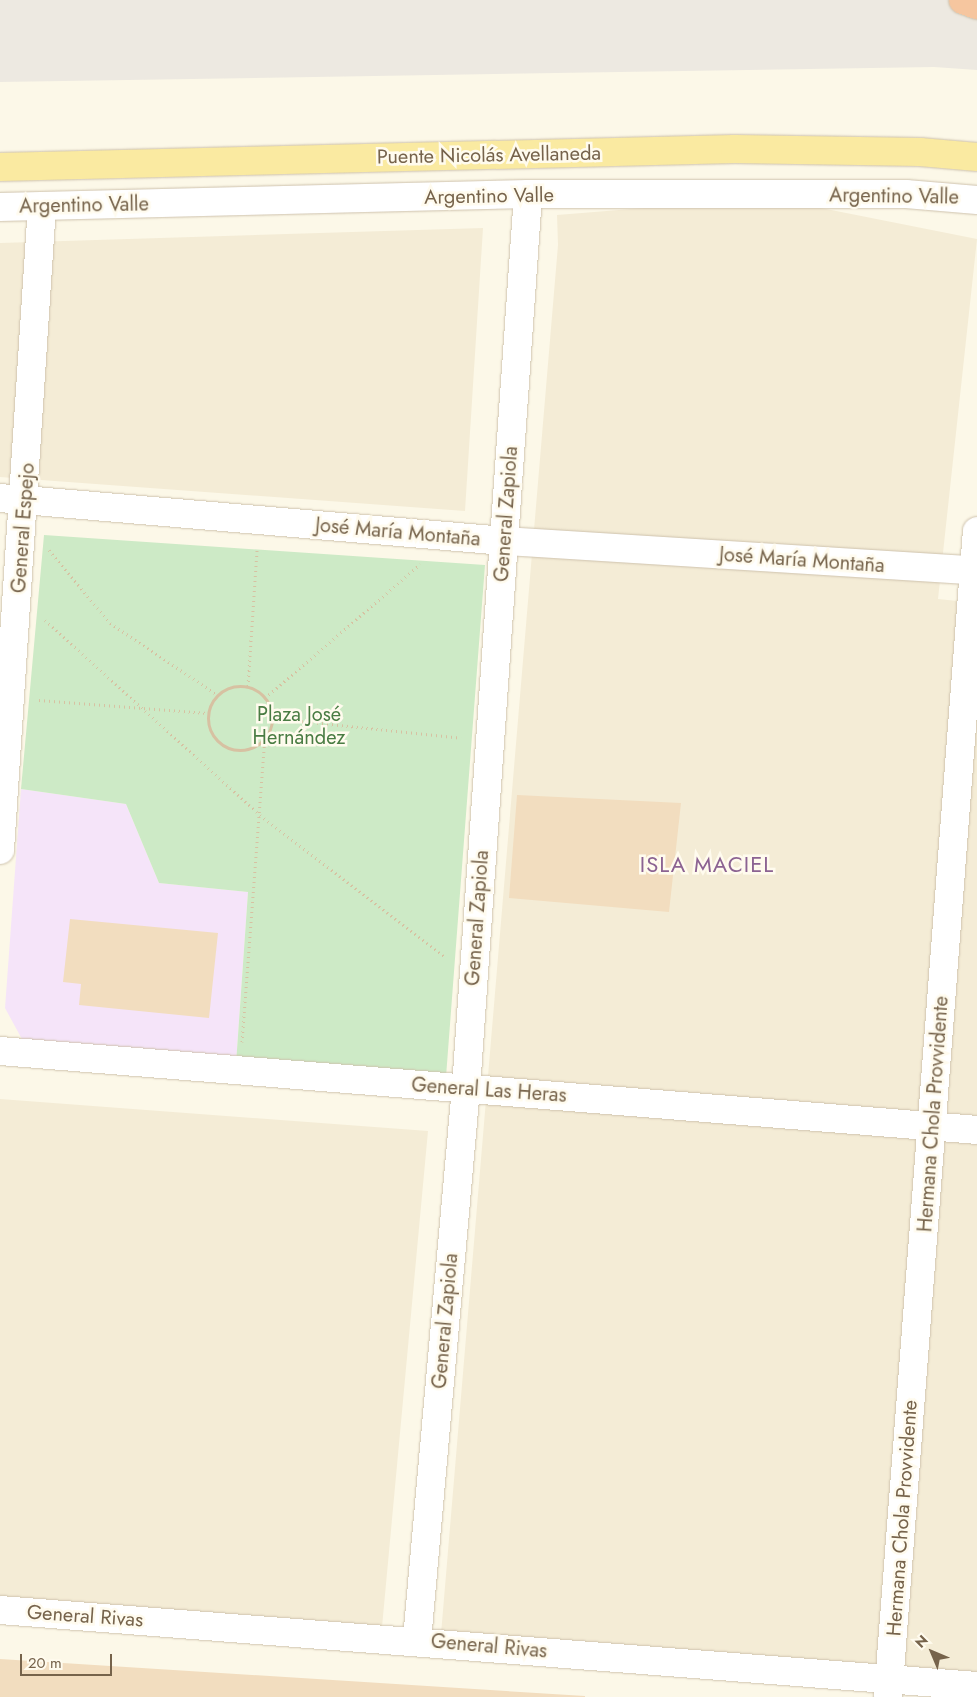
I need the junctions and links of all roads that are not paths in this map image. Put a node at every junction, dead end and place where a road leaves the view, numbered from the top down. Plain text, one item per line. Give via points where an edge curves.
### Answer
1 (963, 0) edge
2 (977, 5) edge
3 (977, 157) edge
4 (0, 167) edge
5 (528, 194) junction
6 (977, 200) edge
7 (42, 206) junction
8 (0, 207) edge
9 (13, 499) edge
10 (977, 531) edge
11 (505, 541) junction
12 (975, 571) edge
13 (0, 850) edge
14 (0, 1052) edge
15 (466, 1088) junction
16 (932, 1126) junction
17 (977, 1130) edge
18 (0, 1610) edge
19 (417, 1640) junction
20 (977, 1686) edge
21 (889, 1687) edge

1 - 2 highway
3 - 4 main road, Puente Nicolás Avellaneda via 889,151 735,149
5 - 6 street, Argentino Valle via 906,194
5 - 7 street, Argentino Valle
5 - 11 street, General Zapiola
7 - 8 street, Argentino Valle
7 - 9 street, General Espejo
9 - 11 street, José María Montaña
9 - 13 street, General Espejo via 23,529
10 - 12 street, Hermana Chola Provvidente
11 - 12 street, José María Montaña
11 - 15 street, General Zapiola
12 - 16 street, Hermana Chola Provvidente
14 - 15 street, General Las Heras
15 - 16 street, General Las Heras
15 - 19 street, General Zapiola
16 - 17 street, General Las Heras
16 - 21 street, Hermana Chola Provvidente
18 - 19 street, General Rivas
19 - 21 street, General Rivas
20 - 21 street, General Rivas

